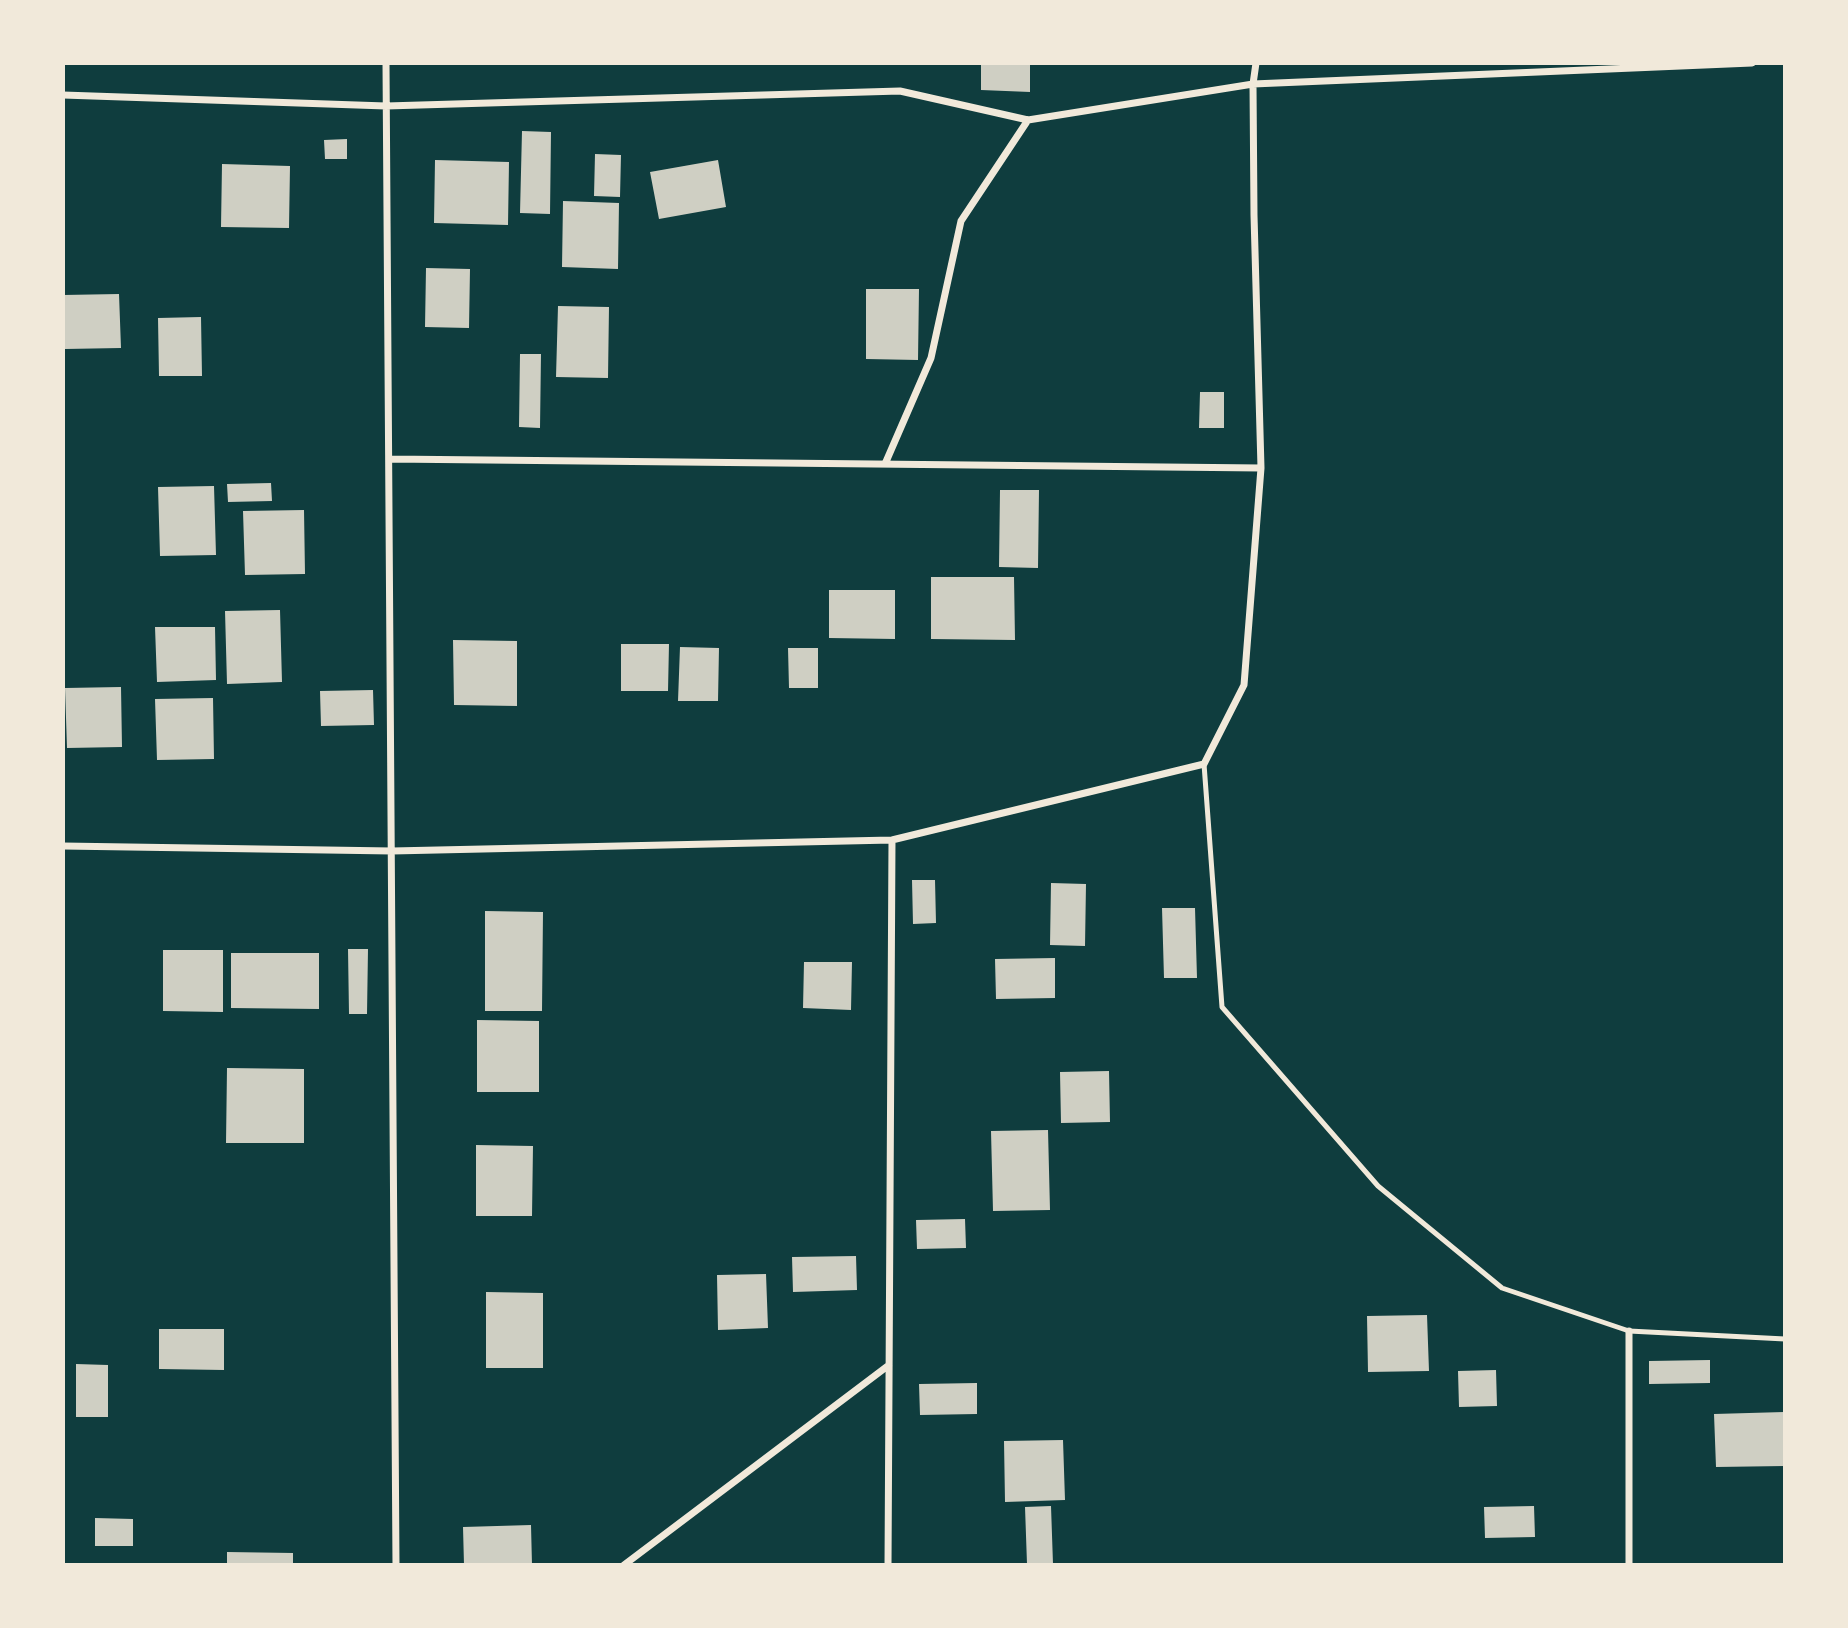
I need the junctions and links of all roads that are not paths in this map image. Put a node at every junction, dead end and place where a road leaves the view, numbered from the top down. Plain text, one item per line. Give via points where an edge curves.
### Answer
1 (386, 63) edge
2 (1256, 63) edge
3 (1752, 63) edge
4 (1253, 84) junction
5 (63, 95) edge
6 (386, 106) junction
7 (1028, 120) junction
8 (390, 459) junction
9 (885, 464) junction
10 (1261, 468) junction
11 (1204, 764) junction
12 (892, 840) junction
13 (63, 845) edge
14 (393, 851) junction
15 (1629, 1331) junction
16 (1785, 1339) edge
17 (889, 1365) junction
18 (396, 1565) edge
19 (624, 1565) edge
20 (888, 1565) edge
21 (1629, 1565) edge

1 - 6 street
2 - 4 street
3 - 4 street
4 - 7 street
4 - 10 street
5 - 6 street
6 - 7 street via 900,91
6 - 8 street
7 - 9 street via 961,221 931,358
8 - 9 street
8 - 14 street
9 - 10 street
10 - 11 street via 1244,685
11 - 12 street
11 - 15 lane via 1222,1007 1378,1185 1502,1288
12 - 14 street
12 - 17 street
13 - 14 street
14 - 18 street
15 - 16 lane
15 - 21 street
17 - 19 street
17 - 20 street

